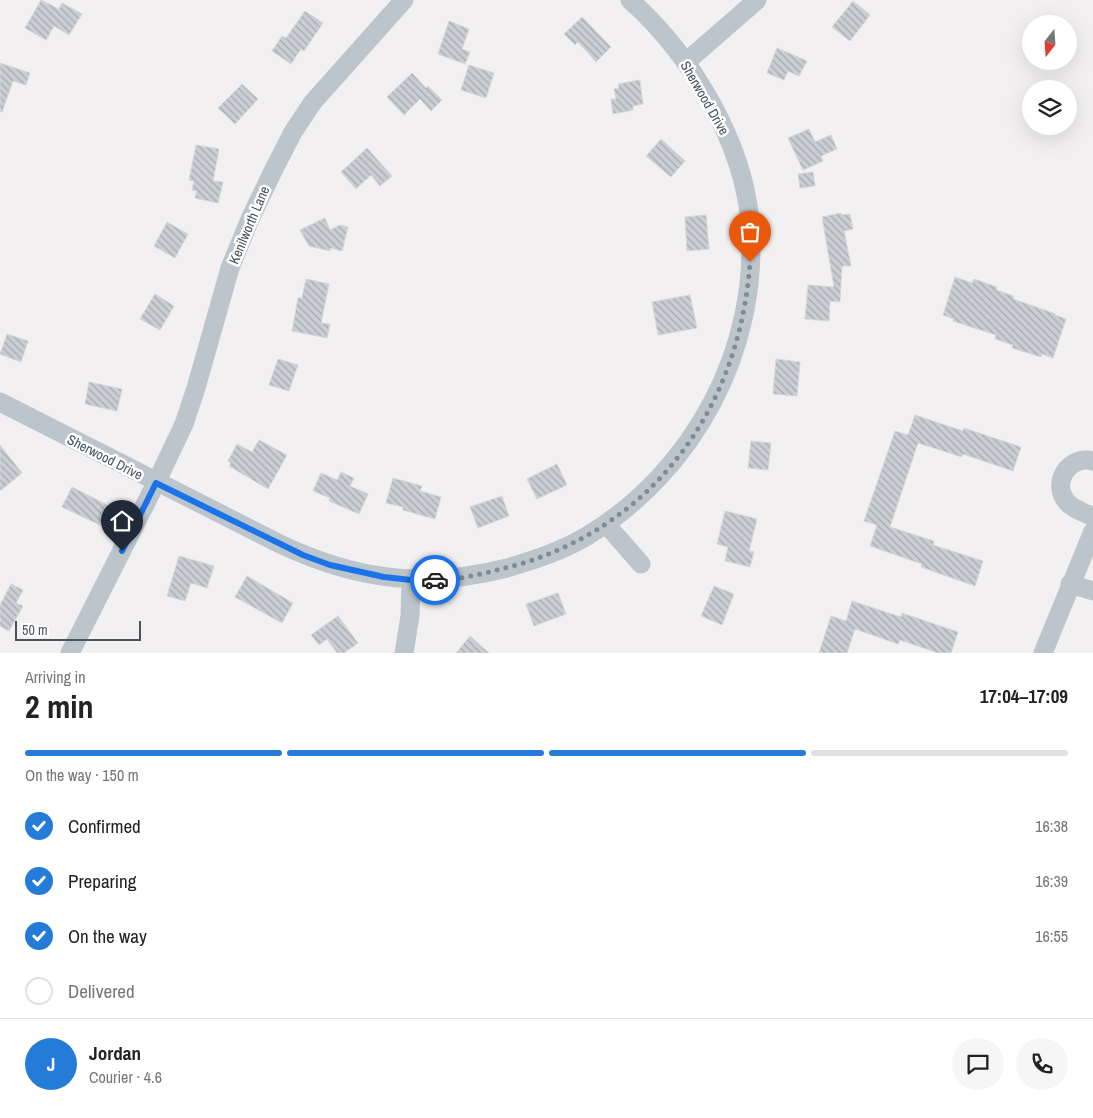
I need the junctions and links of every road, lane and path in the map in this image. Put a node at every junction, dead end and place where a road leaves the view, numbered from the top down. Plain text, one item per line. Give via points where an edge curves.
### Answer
1 (404, 0) edge
2 (630, 0) edge
3 (757, 0) edge
4 (686, 62) junction
5 (0, 402) edge
6 (1093, 461) edge
7 (156, 483) junction
8 (1093, 517) edge
9 (606, 524) junction
10 (1093, 531) edge
11 (641, 564) dead end
12 (411, 580) junction
13 (1070, 584) junction
14 (1093, 591) edge
15 (70, 653) edge
16 (404, 653) edge
17 (1043, 653) edge

1 - 7 street, Kenilworth Lane via 313,102 293,132 230,268 184,424
2 - 4 street, Sherwood Drive
3 - 4 street
4 - 9 street, Sherwood Drive via 717,114 738,166 750,220 746,305 730,363 701,424 684,450 645,494
5 - 7 street, Sherwood Drive
6 - 8 street via 1072,464 1065,471 1061,487 1067,502
7 - 12 street, Sherwood Drive via 303,555 354,571
7 - 15 street, Kenilworth Lane
9 - 11 street
9 - 12 street, Sherwood Drive via 577,542 530,562 470,576
10 - 13 street
12 - 16 street
13 - 14 street
13 - 17 street

